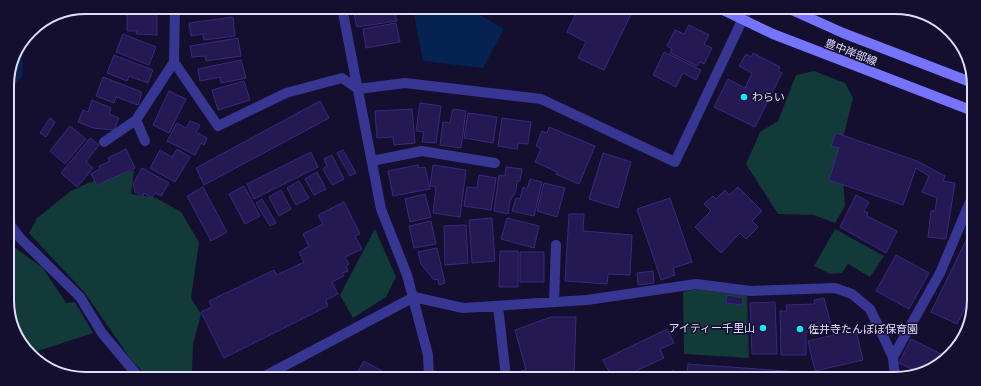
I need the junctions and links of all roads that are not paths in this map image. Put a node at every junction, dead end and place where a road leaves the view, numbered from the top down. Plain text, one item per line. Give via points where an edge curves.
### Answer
1 (175, 14) edge
2 (343, 14) edge
3 (731, 14) edge
4 (745, 14) edge
5 (801, 14) edge
6 (743, 20) junction
7 (174, 62) junction
8 (966, 80) edge
9 (358, 89) junction
10 (967, 109) edge
11 (136, 120) junction
12 (145, 141) dead end
13 (104, 142) dead end
14 (372, 161) junction
15 (495, 163) dead end
16 (967, 209) edge
17 (14, 230) edge
18 (556, 245) dead end
19 (414, 297) junction
20 (554, 302) junction
21 (498, 306) junction
22 (893, 357) junction
23 (134, 372) edge
24 (273, 372) edge
25 (429, 372) edge
26 (505, 372) edge
27 (894, 372) edge

1 - 7 street
2 - 9 street
3 - 6 street, 豊中岸部線
4 - 6 street
5 - 8 street, 豊中岸部線
6 - 9 street via 675,162 541,99 405,83
6 - 10 street, 豊中岸部線
7 - 9 street via 218,126 286,93 342,78
7 - 11 street
9 - 14 street
11 - 12 street
11 - 13 street
14 - 15 street via 422,151
14 - 19 street via 381,209 408,275
16 - 22 street via 940,273
17 - 23 street via 80,297 102,333
18 - 20 street
19 - 21 street via 463,308
19 - 24 street
19 - 25 street via 428,355
20 - 21 street
20 - 22 street via 587,300 696,284 751,291 835,288 852,294 870,309
21 - 26 street
22 - 27 street

